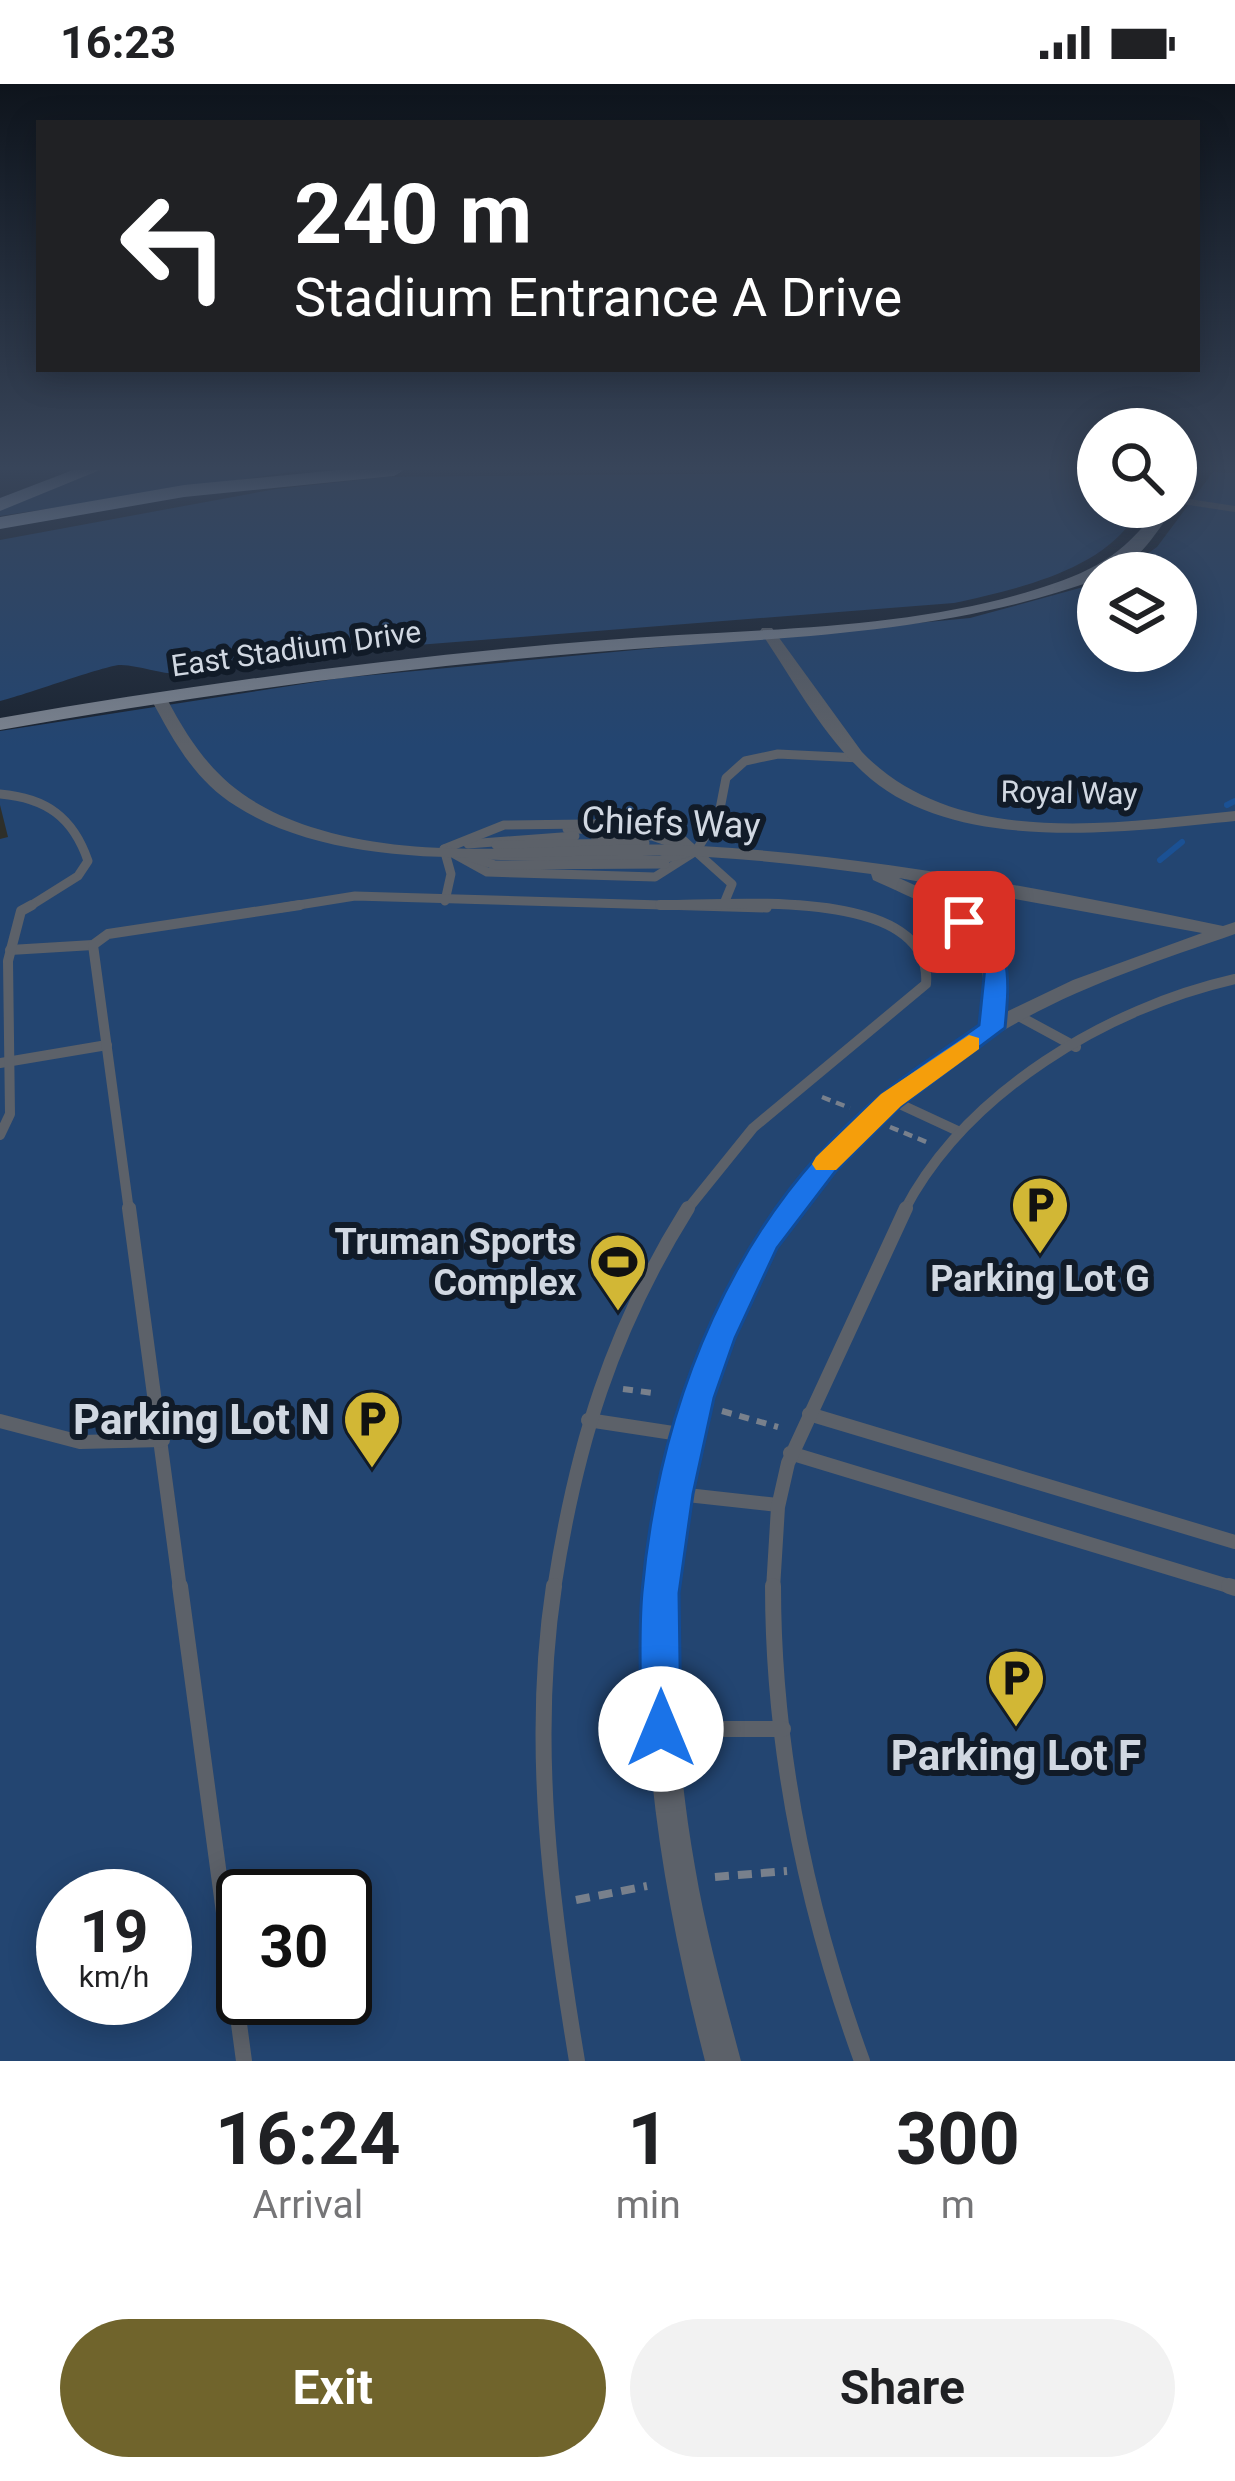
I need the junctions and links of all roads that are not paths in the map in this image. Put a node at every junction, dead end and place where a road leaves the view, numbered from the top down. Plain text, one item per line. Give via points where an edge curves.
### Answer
1 (1077, 580) edge
2 (767, 631) junction
3 (159, 699) junction
4 (0, 724) edge
5 (860, 758) junction
6 (0, 794) edge
7 (1235, 816) edge
8 (444, 849) junction
9 (696, 851) junction
10 (856, 866) junction
11 (445, 901) junction
12 (722, 906) junction
13 (1231, 931) edge
14 (93, 945) junction
15 (10, 950) junction
16 (1235, 979) edge
17 (1017, 1015) junction
18 (992, 1028) junction
19 (107, 1045) junction
20 (1076, 1047) junction
21 (5, 1062) edge
22 (890, 1113) junction
23 (961, 1132) junction
24 (0, 1135) edge
25 (808, 1414) junction
26 (588, 1420) junction
27 (0, 1421) edge
28 (688, 1436) junction
29 (163, 1440) junction
30 (790, 1453) junction
31 (675, 1494) junction
32 (778, 1504) junction
33 (1235, 1542) edge
34 (1235, 1588) edge
35 (661, 1729) junction
36 (782, 1729) junction
37 (244, 2061) edge
38 (577, 2061) edge
39 (723, 2061) edge
40 (862, 2061) edge

1 - 2 main road, East Stadium Drive via 980,610
2 - 3 main road, East Stadium Drive via 423,660
2 - 5 street, Royal Way
3 - 4 main road, East Stadium Drive
3 - 8 street, Chiefs Way via 191,760 260,812 350,841
5 - 7 street, Royal Way via 907,795 998,821
5 - 9 lane via 778,754 737,765
6 - 15 lane via 54,805 81,837 88,861 78,876 21,911
8 - 9 street, Chiefs Way
8 - 9 lane via 504,825 630,820 664,824
8 - 11 lane via 451,874
9 - 10 street, Chiefs Way
9 - 12 lane via 732,884
10 - 13 street, Chiefs Way
10 - 18 street via 933,900 991,951 999,990
11 - 12 lane
11 - 14 lane via 332,899 108,934
12 - 26 lane via 856,910 906,933 929,970 926,983 798,1087 704,1182 642,1284
13 - 17 street via 1118,968
14 - 15 lane
14 - 19 lane
15 - 21 lane
16 - 20 lane via 1184,993
17 - 18 street
17 - 20 lane
18 - 22 street
19 - 21 lane
19 - 29 lane
20 - 23 lane
21 - 24 lane via 10,1114
22 - 23 lane
22 - 28 street via 825,1165 763,1245 718,1338
23 - 25 lane via 929,1167
25 - 30 lane
25 - 33 lane
26 - 28 lane
26 - 38 lane via 568,1483 547,1624 549,1820
27 - 29 lane via 102,1448
28 - 31 street
29 - 37 lane
30 - 32 lane
30 - 34 lane
31 - 32 lane
31 - 35 street via 661,1593
32 - 36 lane via 770,1633
35 - 36 lane
35 - 39 street via 675,1857
36 - 40 lane via 805,1870

